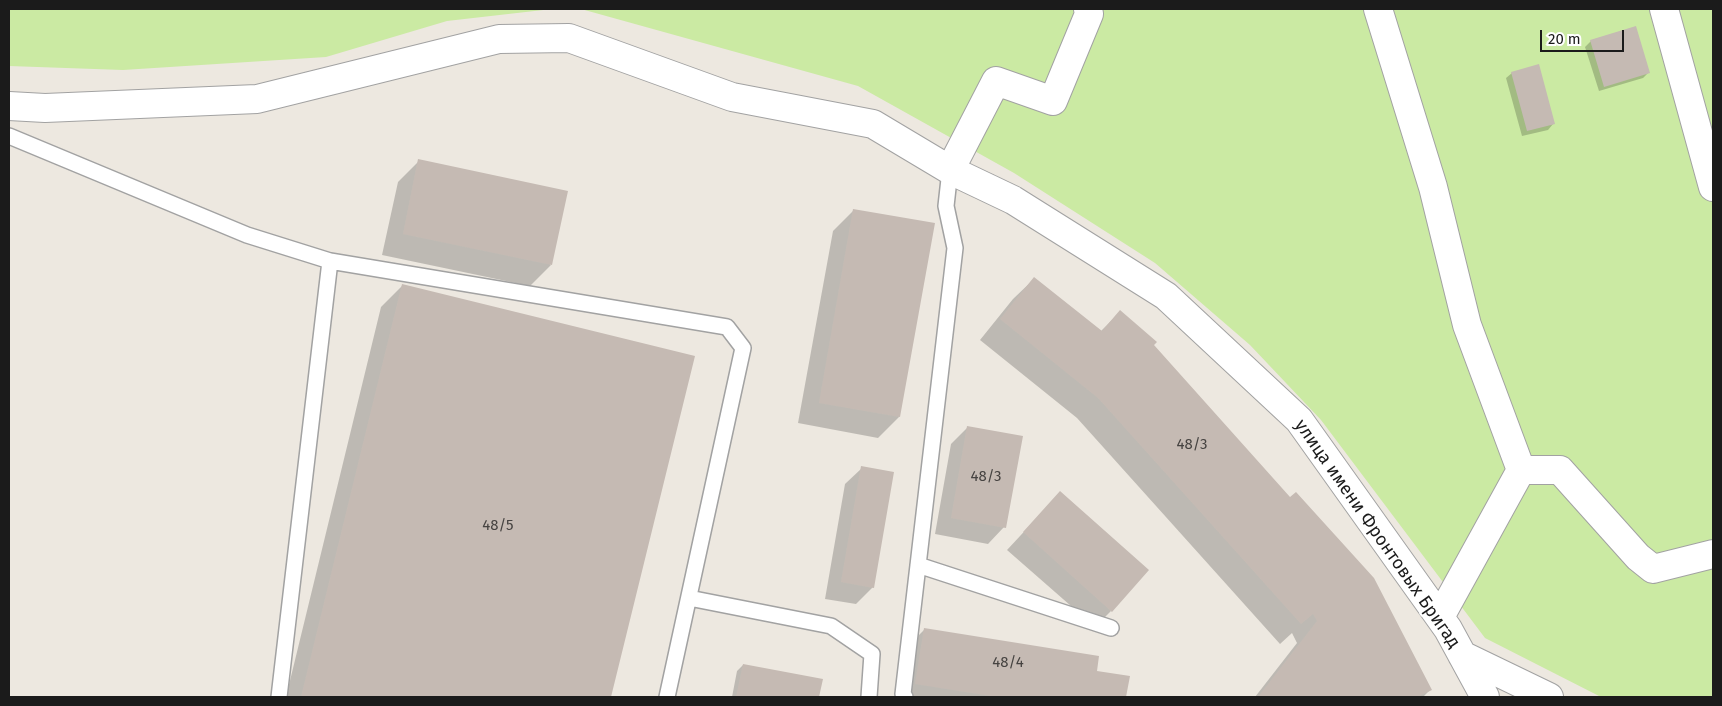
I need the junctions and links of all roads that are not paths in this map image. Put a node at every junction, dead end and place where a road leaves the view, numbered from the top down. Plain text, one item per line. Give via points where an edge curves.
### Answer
1 (1088, 9) edge
2 (1378, 9) edge
3 (1664, 9) edge
4 (9, 106) edge
5 (9, 136) edge
6 (950, 170) junction
7 (1713, 187) edge
8 (330, 261) junction
9 (1521, 470) junction
10 (1713, 554) edge
11 (918, 565) junction
12 (689, 598) junction
13 (1440, 617) junction
14 (1112, 628) dead end
15 (1462, 655) junction
16 (1477, 694) edge
17 (279, 697) edge
18 (667, 697) edge
19 (869, 697) edge
20 (906, 697) edge
21 (1549, 697) edge

1 - 6 street via 1089,14 1053,101 996,80
2 - 9 street via 1433,187 1466,325
3 - 7 street
4 - 6 street, улица имени Фронтовых Бригад via 45,108 257,99 500,38 569,38 732,97 873,124
5 - 8 lane via 247,235
6 - 11 lane via 946,206 955,248
6 - 13 street, улица имени Фронтовых Бригад via 1013,200 1173,302 1299,420
8 - 12 lane via 727,327 743,348
8 - 17 lane
9 - 10 street via 1560,470 1638,557 1653,569
9 - 13 street
11 - 14 lane
11 - 20 lane via 903,694
12 - 18 lane
12 - 19 lane via 831,626 872,654
13 - 15 street, улица имени Фронтовых Бригад
15 - 16 street, улица имени Фронтовых Бригад
15 - 21 street

